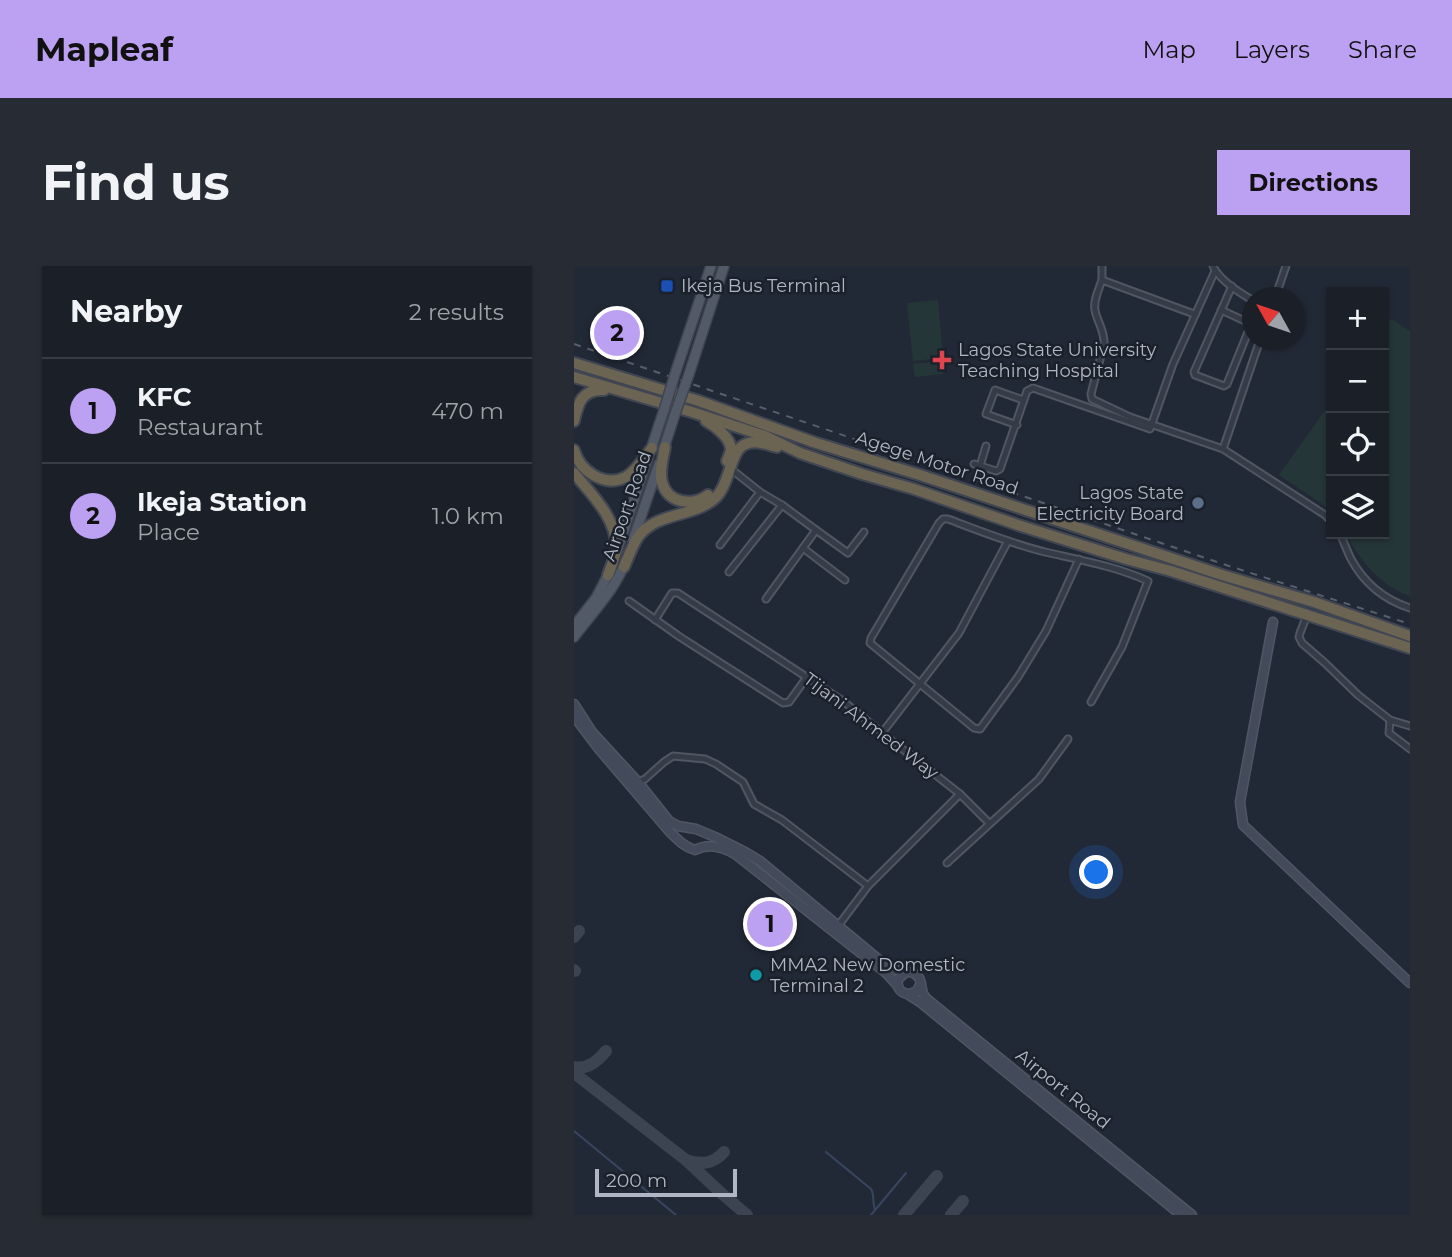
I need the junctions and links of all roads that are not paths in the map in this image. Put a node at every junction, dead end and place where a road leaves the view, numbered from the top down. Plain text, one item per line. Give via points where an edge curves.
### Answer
1 (711, 266) edge
2 (724, 266) edge
3 (1102, 266) edge
4 (1286, 266) edge
5 (1214, 268) edge
6 (1102, 280) junction
7 (1232, 286) junction
8 (1279, 287) edge
9 (1242, 293) edge
10 (1221, 310) junction
11 (1194, 314) junction
12 (1257, 350) edge
13 (574, 363) edge
14 (574, 377) edge
15 (622, 392) junction
16 (1023, 400) junction
17 (692, 412) junction
18 (574, 421) edge
19 (1152, 424) junction
20 (1017, 425) junction
21 (741, 428) junction
22 (986, 446) dead end
23 (665, 447) junction
24 (652, 448) junction
25 (734, 449) junction
26 (1223, 449) junction
27 (574, 450) edge
28 (800, 453) junction
29 (731, 469) junction
30 (574, 473) edge
31 (761, 492) junction
32 (782, 505) junction
33 (1326, 516) edge
34 (816, 530) junction
35 (864, 532) dead end
36 (1341, 539) edge
37 (1008, 541) junction
38 (720, 545) dead end
39 (1131, 545) junction
40 (803, 548) junction
41 (1079, 559) junction
42 (1126, 559) junction
43 (624, 567) junction
44 (729, 572) dead end
45 (608, 575) junction
46 (845, 580) dead end
47 (766, 599) dead end
48 (629, 601) dead end
49 (1410, 608) edge
50 (1307, 614) junction
51 (655, 620) junction
52 (1273, 622) dead end
53 (574, 626) edge
54 (574, 636) edge
55 (1410, 636) edge
56 (1410, 648) edge
57 (807, 677) junction
58 (920, 684) junction
59 (1091, 702) dead end
60 (574, 704) edge
61 (574, 716) edge
62 (1390, 720) junction
63 (1410, 726) edge
64 (882, 733) junction
65 (1068, 739) dead end
66 (1410, 749) edge
67 (638, 782) junction
68 (960, 794) junction
69 (989, 823) junction
70 (686, 827) junction
71 (704, 833) junction
72 (681, 843) junction
73 (700, 847) junction
74 (947, 863) dead end
75 (868, 886) junction
76 (838, 926) junction
77 (906, 972) junction
78 (1410, 982) edge
79 (921, 983) junction
80 (898, 986) junction
81 (906, 994) junction
82 (1181, 1215) edge
83 (1192, 1215) edge

1 - 24 main road, Airport Road, bridge
2 - 23 main road, Airport Road, bridge
3 - 6 street
4 - 8 street
5 - 7 street
5 - 11 street
6 - 11 street
6 - 19 street via 1094,304 1105,337 1092,399
7 - 9 street
7 - 10 street
10 - 10 street via 1194,372 1224,386 1250,327
11 - 19 street
12 - 26 street
13 - 39 highway, Agege Motor Road
14 - 15 highway, Agege Motor Road
15 - 17 highway, Agege Motor Road
15 - 18 highway via 590,391 582,398
16 - 19 street via 1033,388 1150,429
16 - 20 street
16 - 20 street via 995,390 986,414
17 - 21 highway, Agege Motor Road
17 - 25 highway via 716,427
19 - 26 street
20 - 22 street via 1000,469 977,465
21 - 25 highway
21 - 28 highway, Agege Motor Road
23 - 25 highway via 662,482 677,500 690,503 714,491
23 - 43 main road, Airport Road
24 - 27 highway via 638,467 615,480 592,476
24 - 45 main road, Airport Road
25 - 28 highway via 756,441
25 - 29 highway
26 - 33 street
28 - 42 highway, Agege Motor Road
29 - 31 street
29 - 43 highway via 716,498 646,529
30 - 45 highway via 614,530 615,550
31 - 32 street
31 - 38 street
32 - 34 street
32 - 44 street
34 - 35 street via 848,553
34 - 40 street
36 - 49 street via 1365,578 1387,598
37 - 41 street
37 - 58 street via 959,633
37 - 58 street via 948,519 939,523 870,643
39 - 42 highway
39 - 55 highway, Agege Motor Road
40 - 46 street
40 - 47 street
41 - 58 street via 1046,631 980,729
41 - 59 street via 1148,581 1122,647
42 - 50 highway, Agege Motor Road
43 - 54 main road, Airport Road
45 - 53 main road, Airport Road
48 - 51 street
50 - 56 highway, Agege Motor Road
50 - 62 street via 1299,637 1302,643
51 - 57 street via 783,703 789,702
51 - 57 street, Tijani Ahmed Way via 675,592
52 - 78 main road via 1240,802 1243,825
57 - 64 street, Tijani Ahmed Way
58 - 64 street
60 - 67 main road via 592,732
61 - 72 main road
62 - 63 street
62 - 66 street via 1389,733
64 - 68 street, Tijani Ahmed Way
65 - 69 street via 1039,779
67 - 70 main road via 669,821
67 - 75 street via 673,756 709,760 743,782 754,804
68 - 69 street, Tijani Ahmed Way
68 - 75 street
69 - 74 street
70 - 71 main road
70 - 72 main road
71 - 73 main road
71 - 76 main road via 760,861
72 - 73 main road via 695,850
73 - 80 main road via 736,854
75 - 76 street
76 - 77 main road via 889,968
77 - 79 main road via 918,975
77 - 80 main road
79 - 81 main road via 918,991
79 - 83 main road, Airport Road via 927,999
80 - 81 main road
81 - 82 main road, Airport Road

